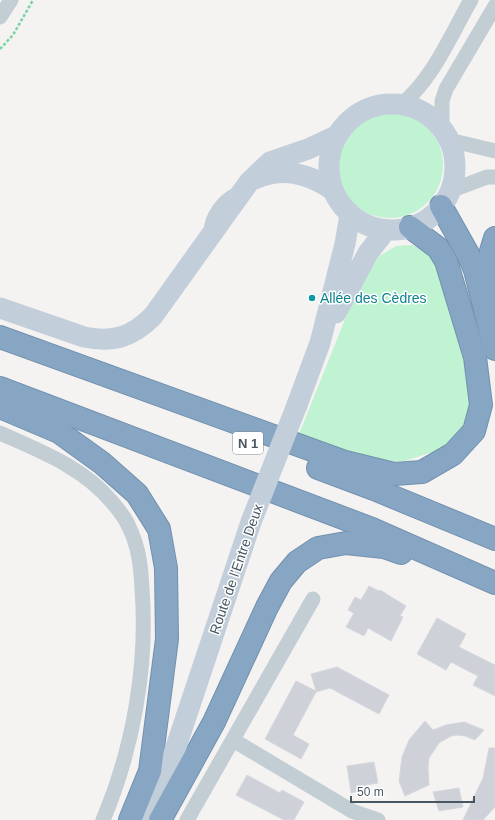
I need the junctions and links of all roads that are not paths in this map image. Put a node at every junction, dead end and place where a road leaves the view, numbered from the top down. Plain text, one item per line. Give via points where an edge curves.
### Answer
1 (11, 0) edge
2 (471, 0) edge
3 (495, 6) edge
4 (0, 18) edge
5 (401, 105) junction
6 (338, 135) junction
7 (445, 135) junction
8 (495, 151) edge
9 (495, 177) edge
10 (248, 183) junction
11 (333, 190) junction
12 (446, 199) junction
13 (350, 215) junction
14 (410, 228) junction
15 (386, 230) junction
16 (495, 238) edge
17 (326, 281) dead end
18 (330, 302) junction
19 (0, 308) edge
20 (486, 315) junction
21 (0, 337) edge
22 (320, 343) junction
23 (495, 349) edge
24 (0, 351) edge
25 (0, 388) edge
26 (0, 407) edge
27 (0, 433) edge
28 (495, 539) edge
29 (492, 582) edge
30 (313, 599) dead end
31 (233, 740) junction
32 (159, 798) junction
33 (103, 820) edge
34 (130, 820) edge
35 (145, 820) edge
36 (157, 820) edge
37 (160, 820) edge
38 (187, 820) edge
39 (378, 820) edge

1 - 4 street
2 - 5 street via 427,78
3 - 7 street via 446,89 442,101
5 - 6 main road via 379,106 358,114
5 - 7 main road via 429,116
6 - 10 main road via 270,162
6 - 11 main road via 331,153 329,172
7 - 8 street
7 - 12 main road via 455,163
9 - 12 street via 487,177
10 - 11 main road via 271,173 287,172 309,177
10 - 19 main road via 153,316 142,327 128,335 113,340 98,340
11 - 13 main road via 340,204
12 - 14 main road via 422,223
12 - 20 highway via 475,270
13 - 15 main road via 373,227
13 - 18 main road, Route de l'Entre Deux via 340,245
14 - 15 main road
14 - 21 highway via 438,248 446,261 475,357 481,405 474,431 453,454 422,472 394,474 345,462
15 - 22 main road, Route de l'Entre Deux via 368,253
16 - 20 highway via 491,251
17 - 18 lane
18 - 22 main road, Route de l'Entre Deux
20 - 23 highway
22 - 32 main road, Route de l'Entre Deux, bridge via 251,522
24 - 28 highway, N 1 via 374,489
25 - 29 highway, N 1 via 372,529
26 - 34 highway via 59,432 102,463 137,494 159,529 166,568 167,639 150,771
27 - 33 street via 59,459 89,480 112,502 129,527 140,561 145,622 141,671 132,724
29 - 37 highway via 384,547 346,543 318,548 296,562 281,581 267,607 214,722
30 - 31 street
31 - 38 street
31 - 39 street via 352,811
32 - 35 main road, Route de l'Entre Deux
32 - 36 main road, Route de l'Entre Deux

